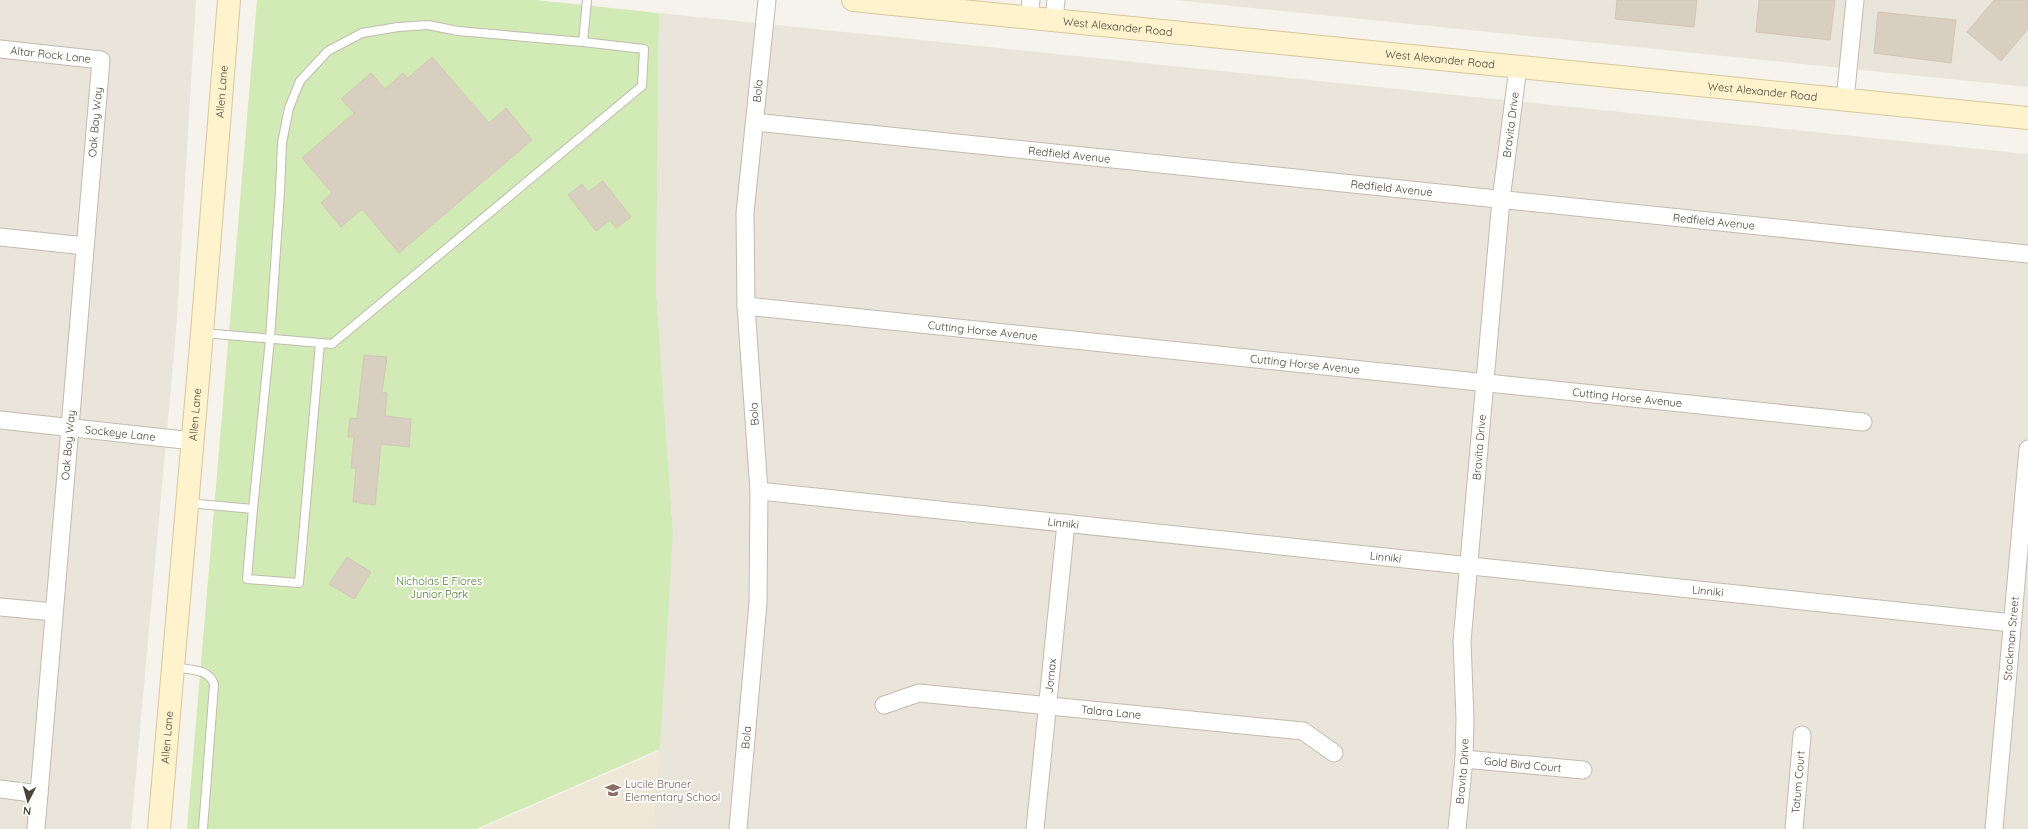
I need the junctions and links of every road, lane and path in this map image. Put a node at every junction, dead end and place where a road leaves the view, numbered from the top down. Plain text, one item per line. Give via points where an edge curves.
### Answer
1 (228, 0) edge
2 (586, 0) edge
3 (767, 0) edge
4 (853, 0) edge
5 (1855, 0) edge
6 (1030, 9) edge
7 (1055, 10) edge
8 (583, 42) junction
9 (0, 49) edge
10 (101, 60) joint
11 (1518, 67) junction
12 (1845, 100) junction
13 (2028, 118) edge
14 (755, 122) junction
15 (1501, 200) junction
16 (0, 237) edge
17 (85, 246) junction
18 (2028, 254) edge
19 (746, 306) junction
20 (202, 333) junction
21 (270, 339) junction
22 (320, 343) junction
23 (1485, 383) junction
24 (0, 420) edge
25 (1864, 422) dead end
26 (70, 428) junction
27 (193, 441) junction
28 (2028, 449) edge
29 (759, 491) junction
30 (188, 503) junction
31 (253, 509) junction
32 (1066, 523) junction
33 (1469, 566) junction
34 (0, 607) edge
35 (54, 612) junction
36 (2012, 623) junction
37 (173, 667) junction
38 (884, 705) dead end
39 (1046, 706) junction
40 (1802, 735) dead end
41 (1334, 753) dead end
42 (1464, 759) junction
43 (1583, 770) dead end
44 (0, 790) edge
45 (39, 794) junction
46 (36, 829) edge
47 (159, 829) edge
48 (203, 829) edge
49 (738, 829) edge
50 (1035, 829) edge
51 (1457, 829) edge
52 (1794, 829) edge
53 (1994, 829) edge

1 - 20 main road, Allen Lane
2 - 8 lane
3 - 14 street, Bola
4 - 6 main road, West Alexander Road
5 - 12 street
6 - 7 main road, West Alexander Road
7 - 11 main road, West Alexander Road
8 - 21 lane via 458,31 428,25 362,33 328,51 300,81 289,108 282,143
8 - 22 lane via 644,49 642,86 332,344
9 - 10 street, Altar Rock Lane
10 - 17 street, Oak Bay Way
11 - 12 main road, West Alexander Road
11 - 15 street, Bravita Drive
12 - 13 main road, West Alexander Road
14 - 15 street, Redfield Avenue
14 - 19 street, Bola via 745,213
15 - 18 street, Redfield Avenue
15 - 23 street, Bravita Drive
16 - 17 street
17 - 26 street, Oak Bay Way
19 - 23 street, Cutting Horse Avenue
19 - 29 street, Bola
20 - 21 lane
20 - 27 main road, Allen Lane
21 - 22 lane
21 - 31 lane
22 - 31 lane via 299,583 247,579
23 - 25 street, Cutting Horse Avenue
23 - 33 street, Bravita Drive
24 - 26 street, Sockeye Lane
26 - 27 street, Sockeye Lane
26 - 35 street, Oak Bay Way
27 - 30 main road, Allen Lane
28 - 36 street, Stockman Street
29 - 32 street, Linniki
29 - 49 street, Bola via 758,611
30 - 31 lane
30 - 37 main road, Allen Lane
32 - 33 street, Linniki
32 - 39 street, Jomax
33 - 36 street, Linniki
33 - 42 street, Bravita Drive via 1462,641
34 - 35 street
35 - 45 street, Oak Bay Way
36 - 53 street, Stockman Street
37 - 47 main road, Allen Lane
37 - 48 lane via 207,673 214,685
38 - 39 street, Talara Lane via 919,693
39 - 41 street, Talara Lane via 1303,731
39 - 50 street, Jomax
40 - 52 street, Tatum Court
42 - 43 street, Gold Bird Court
42 - 51 street, Bravita Drive
44 - 45 street
45 - 46 street, Oak Bay Way

